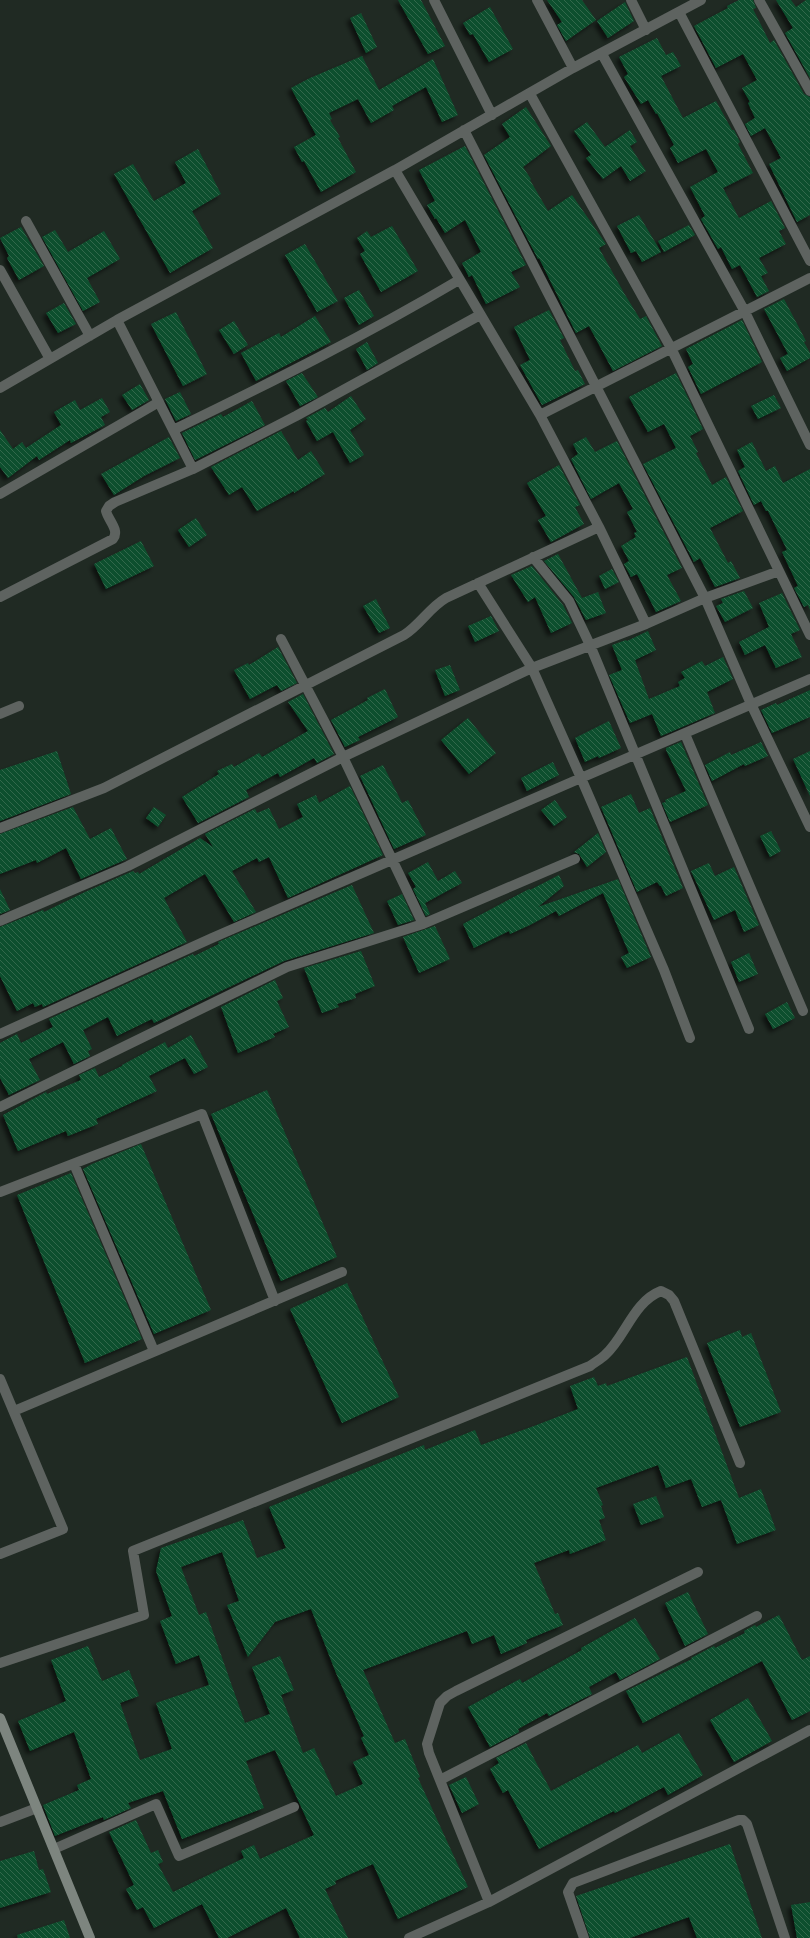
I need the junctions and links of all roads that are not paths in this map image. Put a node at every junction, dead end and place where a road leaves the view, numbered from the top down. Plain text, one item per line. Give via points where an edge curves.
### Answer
1 (434, 0) edge
2 (537, 0) edge
3 (631, 0) edge
4 (701, 0) edge
5 (759, 0) edge
6 (679, 12) junction
7 (646, 30) junction
8 (602, 54) junction
9 (573, 68) junction
10 (810, 91) edge
11 (530, 94) junction
12 (492, 115) junction
13 (464, 130) junction
14 (395, 170) junction
15 (26, 221) dead end
16 (810, 261) edge
17 (0, 270) edge
18 (810, 278) edge
19 (459, 280) junction
20 (744, 310) junction
21 (480, 315) junction
22 (117, 320) junction
23 (90, 336) junction
24 (671, 348) junction
25 (50, 359) junction
26 (596, 387) junction
27 (0, 388) edge
28 (159, 402) junction
29 (540, 415) junction
30 (173, 430) junction
31 (810, 445) edge
32 (193, 469) junction
33 (0, 494) edge
34 (599, 527) junction
35 (533, 557) junction
36 (779, 571) junction
37 (478, 583) junction
38 (0, 597) edge
39 (705, 598) junction
40 (646, 624) junction
41 (810, 635) edge
42 (281, 639) dead end
43 (590, 645) junction
44 (532, 668) junction
45 (810, 679) edge
46 (305, 686) junction
47 (751, 704) junction
48 (19, 706) dead end
49 (0, 714) edge
50 (685, 734) junction
51 (635, 754) junction
52 (343, 757) junction
53 (581, 778) junction
54 (810, 827) edge
55 (0, 828) edge
56 (575, 859) dead end
57 (394, 860) junction
58 (0, 921) edge
59 (424, 924) junction
60 (803, 1011) dead end
61 (749, 1029) dead end
62 (0, 1034) edge
63 (690, 1038) dead end
64 (0, 1107) edge
65 (74, 1164) junction
66 (0, 1192) edge
67 (342, 1272) dead end
68 (275, 1301) junction
69 (154, 1351) junction
70 (0, 1379) edge
71 (14, 1411) junction
72 (740, 1462) dead end
73 (0, 1554) edge
74 (698, 1572) dead end
75 (757, 1616) dead end
76 (0, 1663) edge
77 (0, 1718) edge
78 (810, 1730) edge
79 (440, 1780) junction
80 (294, 1806) dead end
81 (37, 1808) junction
82 (0, 1822) edge
83 (54, 1849) junction
84 (489, 1902) junction
85 (90, 1938) edge
86 (412, 1938) edge
87 (584, 1938) edge
88 (785, 1938) edge

1 - 12 street
2 - 9 street
3 - 7 street
4 - 6 street
5 - 10 street
6 - 7 street
6 - 16 street
7 - 8 street
8 - 9 street
8 - 20 street
9 - 11 street
11 - 12 street
11 - 24 street
12 - 13 street
13 - 14 street
13 - 26 street
14 - 19 street
14 - 22 street
15 - 23 street
17 - 25 street
18 - 20 street
19 - 21 street
19 - 30 street via 384,324
20 - 24 street
20 - 31 street
21 - 29 street
21 - 32 street
22 - 23 street
22 - 28 street
23 - 25 street
24 - 26 street
24 - 36 street
25 - 27 street
26 - 29 street
26 - 39 street
28 - 30 street
28 - 33 street
29 - 34 street
30 - 32 street
32 - 38 street via 115,502 106,511 115,530 113,539
34 - 35 street
34 - 40 street
35 - 37 street
35 - 43 street via 570,601
36 - 39 street
36 - 41 street
37 - 44 street
37 - 46 street via 438,602 411,630
39 - 40 street
39 - 47 street
40 - 43 street
42 - 46 street
43 - 44 street
43 - 51 street
44 - 52 street
44 - 53 street
45 - 47 street
46 - 52 street
46 - 55 street via 104,788
47 - 50 street
47 - 54 street
48 - 49 street
50 - 51 street
50 - 60 street
51 - 53 street
51 - 61 street
52 - 57 street
52 - 58 street via 128,866
53 - 57 street
53 - 63 street via 664,970
56 - 59 street
57 - 59 street
57 - 62 street via 212,938
59 - 64 street via 288,968
65 - 66 street
65 - 68 street via 202,1114
65 - 69 street
67 - 68 street
68 - 69 street
69 - 71 street
70 - 71 street
71 - 73 street via 63,1529
72 - 76 street via 674,1301 661,1291 643,1302 605,1355 590,1366 132,1551 144,1615
74 - 79 street via 447,1696 440,1703 427,1744
75 - 79 street
77 - 81 street
78 - 84 street
79 - 84 street
80 - 83 street via 179,1856 156,1804
81 - 82 street
81 - 83 street
83 - 85 street
84 - 86 street
87 - 88 street via 568,1892 573,1883 739,1820 744,1820 747,1824

